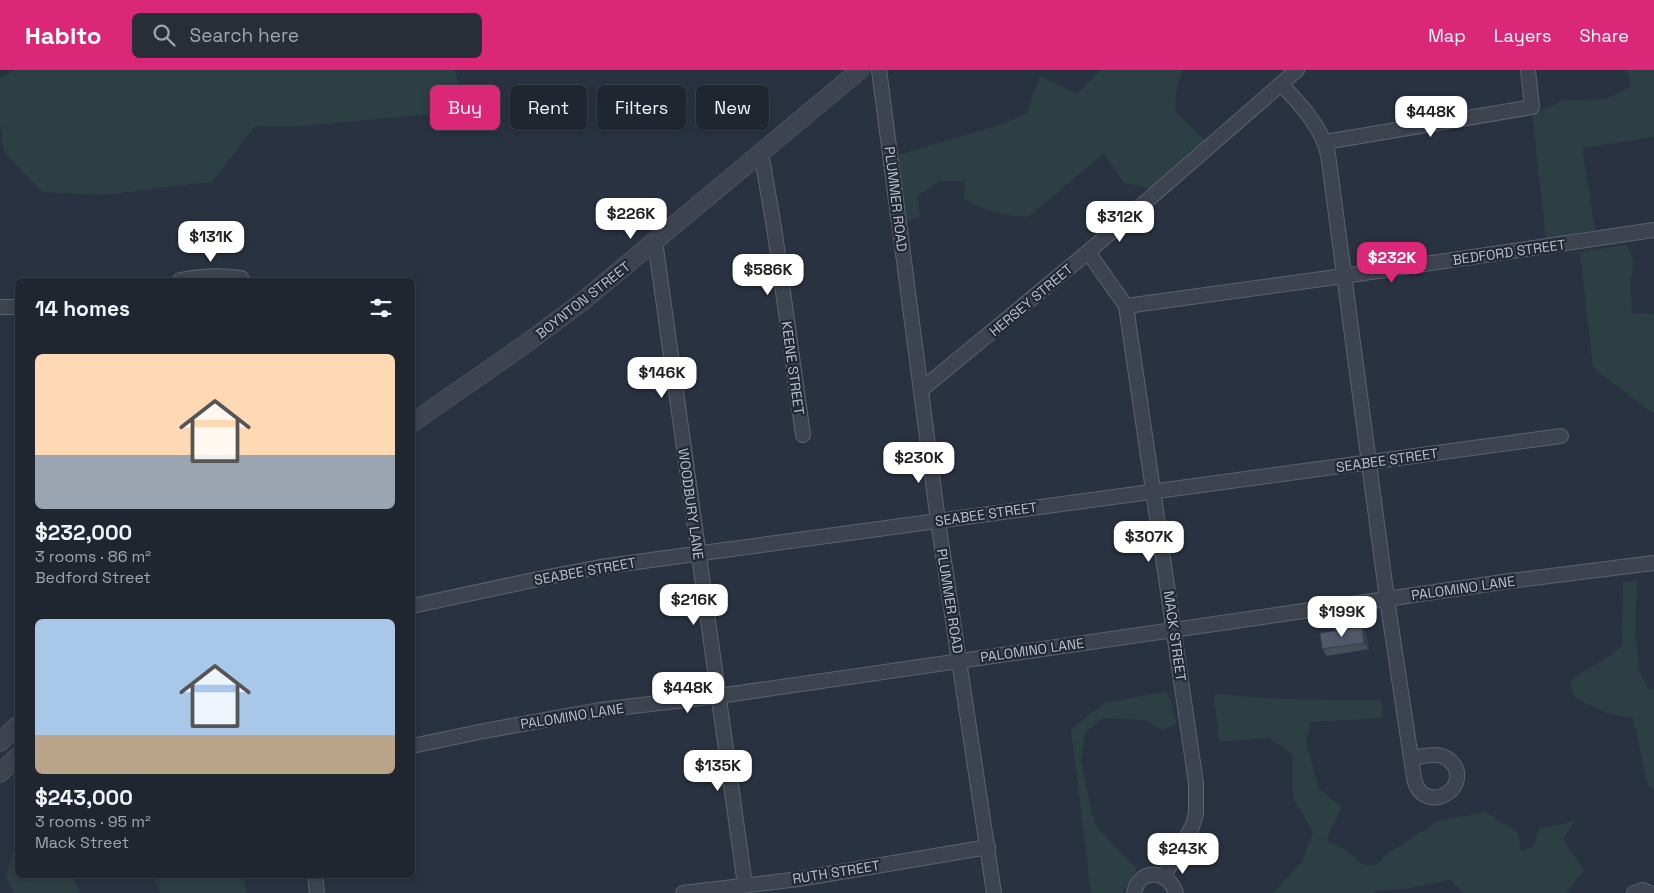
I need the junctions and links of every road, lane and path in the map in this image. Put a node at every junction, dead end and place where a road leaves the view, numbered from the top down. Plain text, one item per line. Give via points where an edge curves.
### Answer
1 (860, 70) edge
2 (879, 70) edge
3 (1297, 70) edge
4 (1528, 70) edge
5 (1281, 84) junction
6 (1325, 142) junction
7 (761, 152) junction
8 (1654, 230) edge
9 (655, 241) junction
10 (1088, 252) junction
11 (1344, 276) junction
12 (190, 278) edge
13 (237, 278) edge
14 (1126, 306) junction
15 (0, 307) edge
16 (15, 307) edge
17 (921, 390) junction
18 (415, 421) edge
19 (803, 435) dead end
20 (1561, 436) dead end
21 (1369, 462) junction
22 (1153, 492) junction
23 (938, 521) junction
24 (698, 553) junction
25 (1654, 563) edge
26 (1387, 598) junction
27 (415, 605) edge
28 (1174, 630) junction
29 (960, 660) junction
30 (719, 696) junction
31 (15, 728) edge
32 (0, 742) edge
33 (415, 745) edge
34 (1411, 758) dead end
35 (15, 759) edge
36 (0, 773) edge
37 (988, 847) junction
38 (1164, 876) junction
39 (315, 878) edge
40 (745, 885) junction
41 (317, 893) edge
42 (683, 893) edge
43 (994, 893) edge
44 (1134, 893) edge
45 (1176, 893) edge
46 (1634, 893) edge
47 (1650, 893) edge

1 - 7 street, BOYNTON STREET
2 - 17 street, PLUMMER ROAD
3 - 5 street, HERSEY STREET
4 - 6 street via 1532,107
5 - 6 street via 1318,127
5 - 10 street, HERSEY STREET
6 - 11 street
7 - 9 street, BOYNTON STREET
7 - 19 street, KEENE STREET
8 - 11 street, BEDFORD STREET
9 - 18 street, BOYNTON STREET via 544,331
9 - 24 street, WOODBURY LANE
10 - 14 street, MACK STREET
10 - 17 street, HERSEY STREET
11 - 14 street, BEDFORD STREET
11 - 21 street
12 - 13 street
14 - 22 street, MACK STREET
15 - 16 street
17 - 23 street, PLUMMER ROAD
20 - 21 street, SEABEE STREET
21 - 22 street, SEABEE STREET
21 - 26 street
22 - 23 street, SEABEE STREET
22 - 28 street, MACK STREET
23 - 24 street, SEABEE STREET
23 - 29 street, PLUMMER ROAD
24 - 27 street, SEABEE STREET via 600,567
24 - 30 street, WOODBURY LANE
25 - 26 street, PALOMINO LANE
26 - 28 street, PALOMINO LANE
26 - 34 street
28 - 29 street, PALOMINO LANE
28 - 38 street, MACK STREET via 1197,799 1192,827
29 - 30 street, PALOMINO LANE
29 - 37 street, PLUMMER ROAD
30 - 33 street, PALOMINO LANE via 599,710
30 - 40 street, WOODBURY LANE
31 - 32 street
35 - 36 street
37 - 40 street, RUTH STREET
37 - 43 street, PLUMMER ROAD
38 - 44 street via 1143,878
38 - 45 street via 1170,880
39 - 41 street
40 - 42 street, RUTH STREET
46 - 47 street via 1643,890

